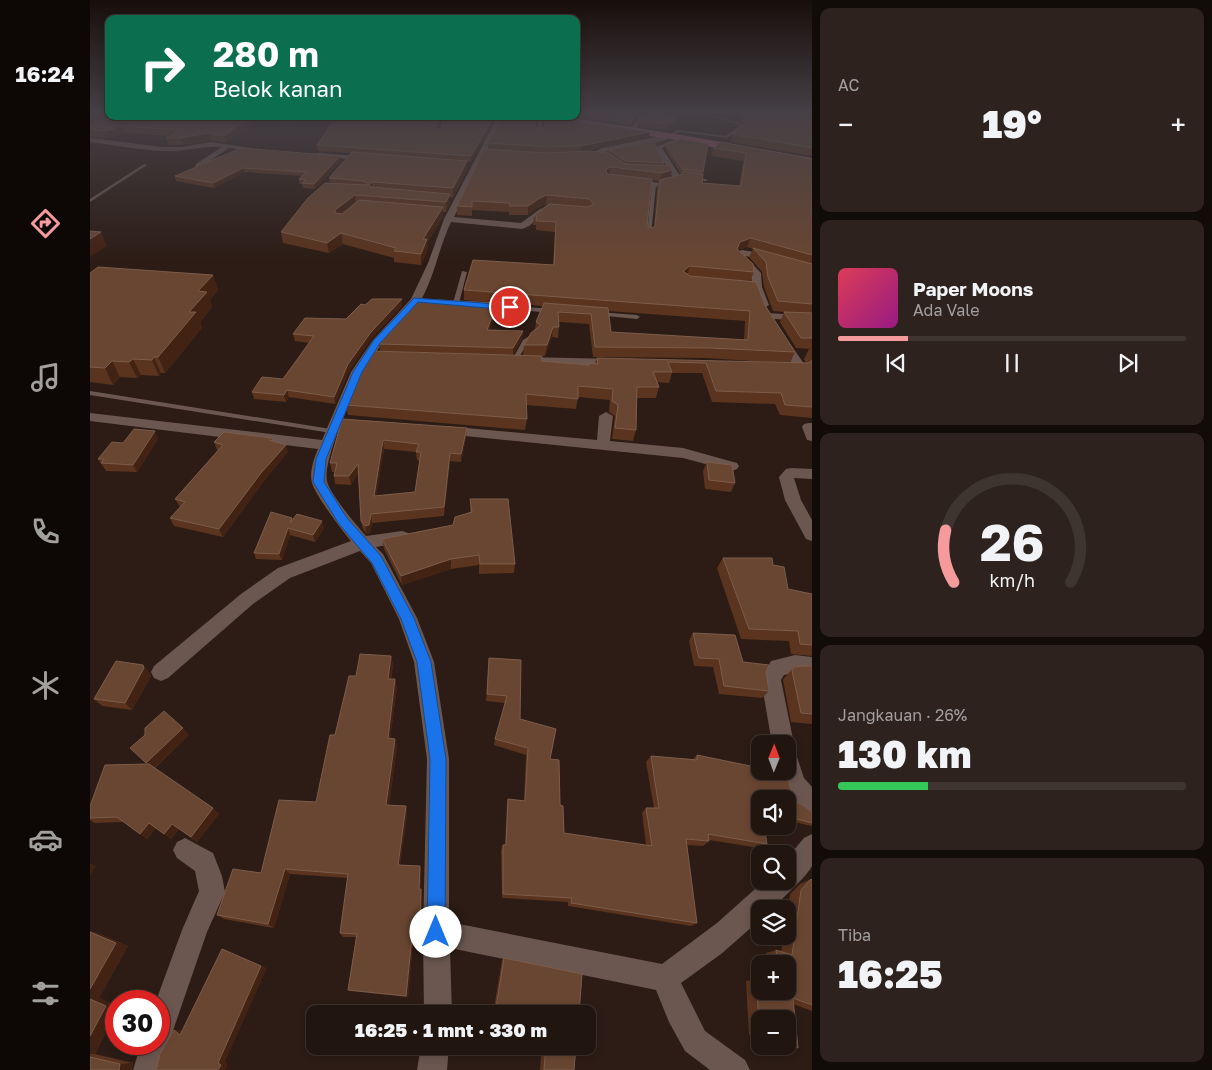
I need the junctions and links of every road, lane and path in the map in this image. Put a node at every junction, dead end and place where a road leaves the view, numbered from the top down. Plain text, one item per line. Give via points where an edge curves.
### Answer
1 (207, 161) edge
2 (347, 161) edge
3 (478, 161) edge
4 (667, 161) edge
5 (344, 164) edge
6 (145, 165) dead end
7 (199, 166) edge
8 (663, 169) edge
9 (675, 173) junction
10 (618, 180) edge
11 (706, 180) dead end
12 (654, 184) junction
13 (90, 201) edge
14 (561, 209) edge
15 (449, 210) junction
16 (650, 235) edge
17 (812, 270) edge
18 (464, 272) dead end
19 (448, 303) edge
20 (456, 303) junction
21 (466, 304) edge
22 (475, 305) edge
23 (561, 311) edge
24 (590, 313) edge
25 (768, 316) junction
26 (637, 317) edge
27 (812, 319) edge
28 (535, 335) edge
29 (790, 353) junction
30 (805, 354) dead end
31 (368, 356) junction
32 (385, 357) edge
33 (511, 360) joint
34 (631, 363) edge
35 (768, 368) edge
36 (90, 393) edge
37 (606, 416) dead end
38 (90, 417) edge
39 (356, 423) edge
40 (435, 429) edge
41 (331, 433) junction
42 (603, 446) junction
43 (732, 466) edge
44 (812, 474) edge
45 (418, 534) edge
46 (812, 535) edge
47 (362, 543) junction
48 (812, 666) edge
49 (161, 672) dead end
50 (781, 735) edge
51 (793, 780) edge
52 (812, 804) edge
53 (812, 846) edge
54 (185, 850) dead end
55 (796, 866) edge
56 (773, 890) edge
57 (436, 932) junction
58 (665, 978) junction
59 (170, 1001) edge
60 (438, 1005) edge
61 (152, 1055) edge
62 (434, 1055) edge
63 (148, 1070) edge
64 (432, 1070) edge
65 (735, 1070) edge

1 - 7 street
2 - 5 street
3 - 15 street
4 - 9 street
6 - 13 lane
8 - 9 street
9 - 11 lane
9 - 12 street via 675,181
10 - 12 street
12 - 16 lane
14 - 15 street via 543,209 522,226
15 - 31 street via 420,300 393,324
17 - 25 street via 742,253 740,258 756,273 753,286
18 - 20 lane
19 - 20 lane
20 - 21 lane
22 - 23 lane
24 - 26 lane
25 - 27 street
25 - 29 street
28 - 33 lane via 524,341
29 - 30 street
29 - 35 street via 801,368
31 - 32 street
31 - 41 street
33 - 34 street
36 - 41 lane
37 - 42 street
38 - 41 street
39 - 41 street
40 - 42 street
41 - 47 street via 321,459 318,482 343,521
42 - 43 street via 683,453
44 - 46 street via 791,473 786,477 793,500
45 - 47 street
47 - 49 street via 284,572 247,598
47 - 57 street via 377,560 408,618 424,662 438,759
48 - 50 street via 778,667 771,679
51 - 52 street
53 - 55 street
54 - 59 street via 204,862 212,892
56 - 58 street via 708,949
57 - 58 street
57 - 60 street
58 - 65 street via 695,1041
61 - 63 street
62 - 64 street

